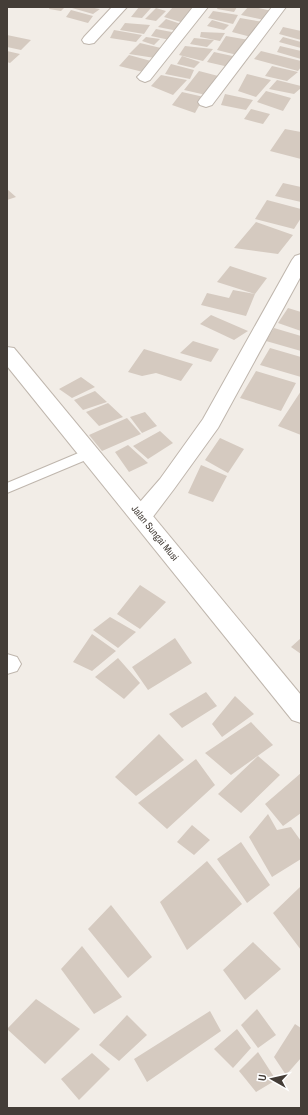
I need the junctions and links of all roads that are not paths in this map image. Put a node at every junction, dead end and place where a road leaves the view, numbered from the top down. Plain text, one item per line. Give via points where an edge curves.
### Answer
1 (120, 7) edge
2 (201, 7) edge
3 (279, 7) edge
4 (89, 40) dead end
5 (145, 77) dead end
6 (206, 102) dead end
7 (301, 260) edge
8 (7, 353) edge
9 (88, 454) junction
10 (7, 488) edge
11 (141, 516) junction
12 (301, 713) edge

1 - 4 street
2 - 5 street
3 - 6 street
7 - 11 street via 211,423
8 - 9 street, Jalan Sungai Musi
9 - 10 lane
9 - 11 street, Jalan Sungai Musi
11 - 12 street, Jalan Sungai Musi

